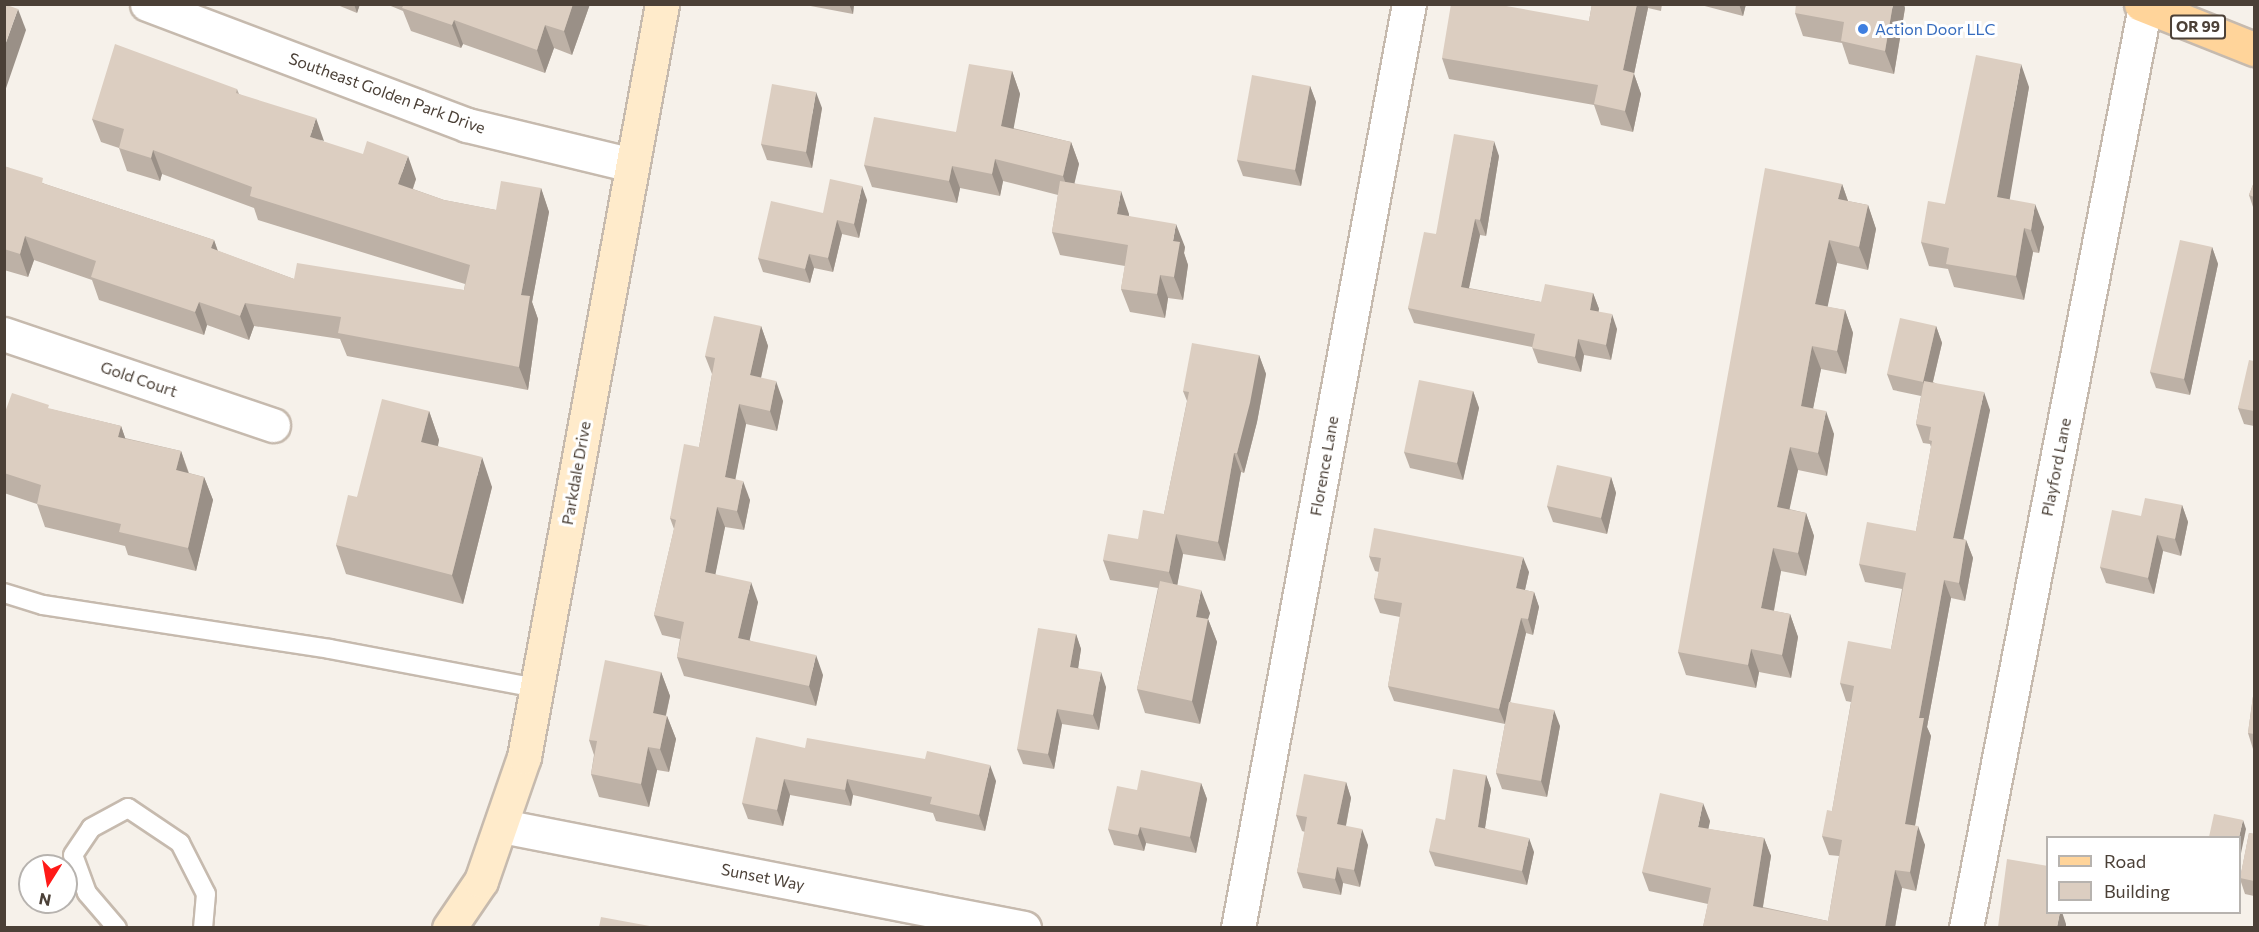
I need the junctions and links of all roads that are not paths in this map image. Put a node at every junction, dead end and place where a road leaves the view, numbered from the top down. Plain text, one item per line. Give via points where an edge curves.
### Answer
1 (147, 4) edge
2 (662, 4) edge
3 (1409, 4) edge
4 (2143, 5) edge
5 (2254, 48) edge
6 (632, 165) junction
7 (4, 334) edge
8 (273, 425) dead end
9 (4, 593) edge
10 (537, 688) junction
11 (502, 826) junction
12 (117, 927) edge
13 (203, 927) edge
14 (448, 927) edge
15 (1024, 927) edge
16 (1238, 927) edge
17 (1966, 927) edge

1 - 6 street, Southeast Golden Park Drive via 467,124
2 - 6 main road, Parkdale Drive
3 - 16 street, Florence Lane
4 - 5 main road, OR 99
4 - 17 street, Playford Lane
6 - 10 main road, Parkdale Drive
7 - 8 street, Gold Court
9 - 10 lane via 43,605 330,649
10 - 11 main road, Parkdale Drive via 524,757
11 - 14 main road, Parkdale Drive via 481,881
11 - 15 street, Sunset Way
12 - 13 lane via 87,893 74,855 91,828 128,808 180,843 206,894

